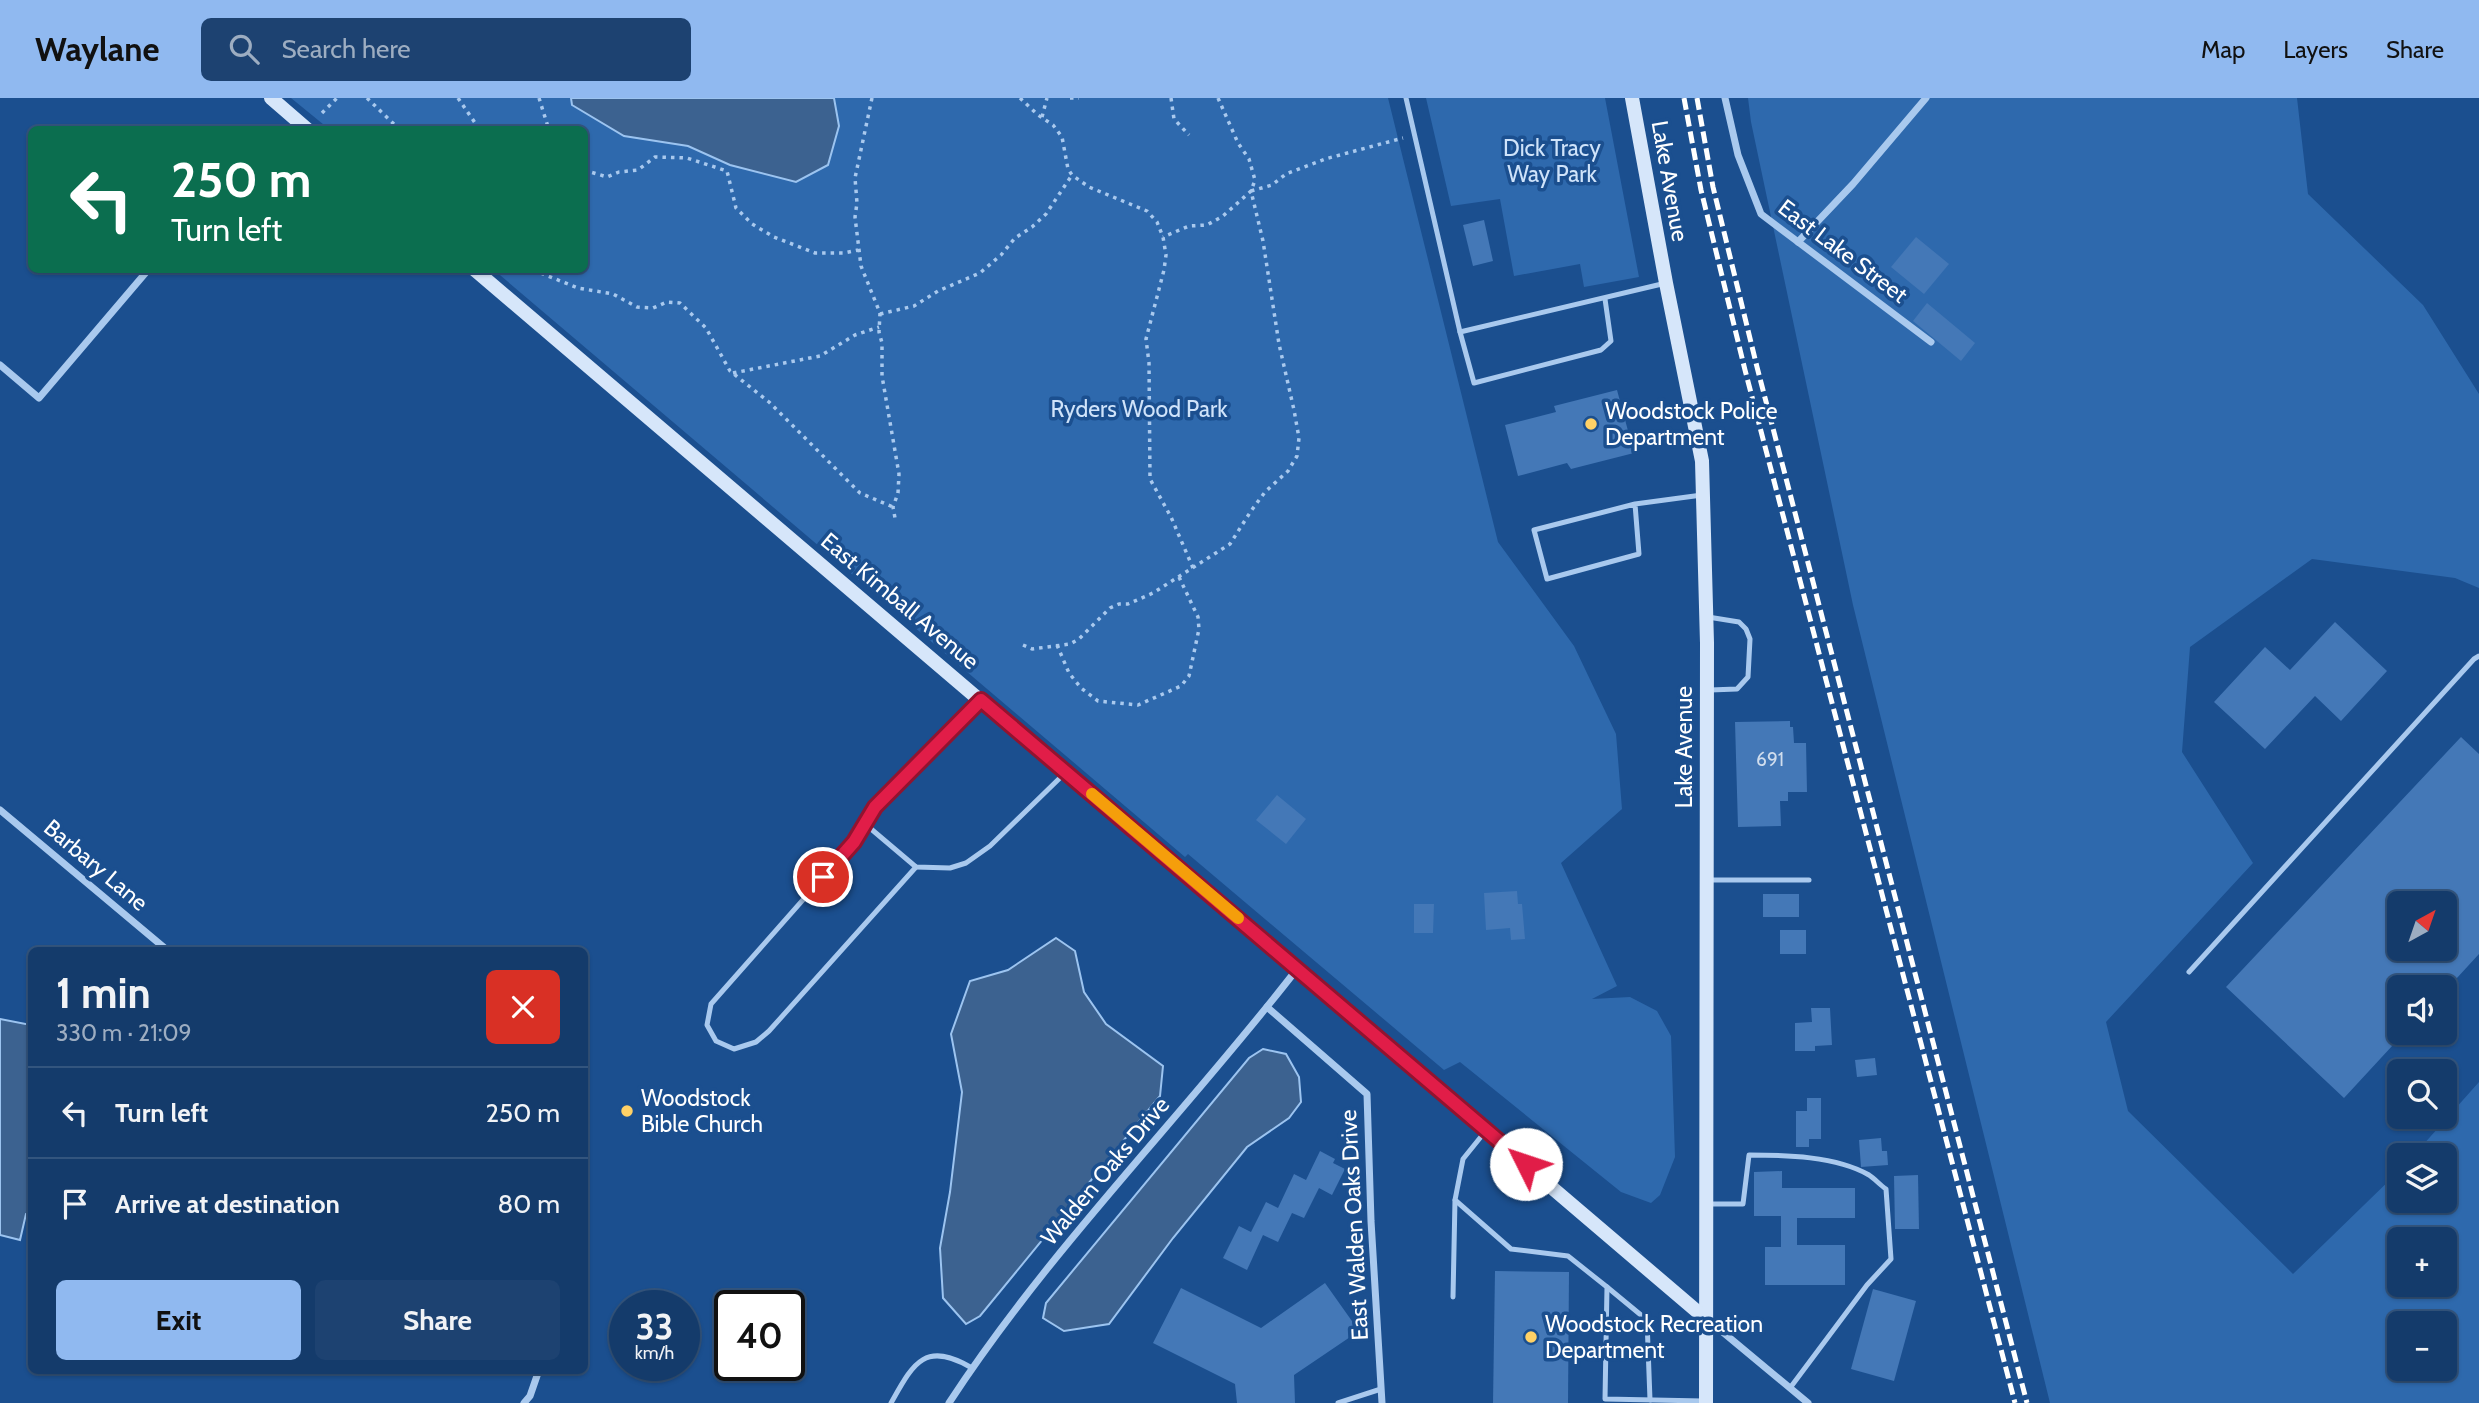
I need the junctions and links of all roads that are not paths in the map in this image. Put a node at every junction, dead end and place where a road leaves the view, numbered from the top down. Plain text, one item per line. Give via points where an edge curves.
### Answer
1 (271, 98) edge
2 (1406, 98) edge
3 (1632, 98) edge
4 (1725, 98) edge
5 (1926, 98) edge
6 (303, 126) edge
7 (1798, 242) junction
8 (145, 273) edge
9 (479, 273) edge
10 (1665, 283) junction
11 (1605, 299) junction
12 (1460, 332) junction
13 (1931, 342) dead end
14 (0, 365) edge
15 (1702, 495) junction
16 (1634, 504) junction
17 (1705, 617) junction
18 (2479, 656) edge
19 (1707, 690) junction
20 (981, 700) junction
21 (1066, 772) junction
22 (0, 810) edge
23 (864, 822) junction
24 (916, 867) junction
25 (1707, 880) junction
26 (1809, 880) dead end
27 (163, 947) edge
28 (1298, 968) junction
29 (2189, 972) dead end
30 (1267, 1007) junction
31 (1486, 1130) junction
32 (1455, 1200) junction
33 (1706, 1204) junction
34 (1607, 1287) junction
35 (1453, 1297) dead end
36 (1706, 1319) junction
37 (972, 1368) junction
38 (538, 1374) edge
39 (1790, 1388) junction
40 (1381, 1389) junction
41 (1650, 1401) edge
42 (1706, 1402) edge
43 (524, 1403) edge
44 (891, 1403) edge
45 (949, 1403) edge
46 (1338, 1403) edge
47 (1382, 1403) edge
48 (1808, 1403) edge

1 - 6 street
2 - 12 lane
3 - 10 street, Lake Avenue
4 - 7 street, East Lake Street via 1738,155 1761,214
5 - 7 street
7 - 13 street, East Lake Street
8 - 14 street via 39,398
9 - 20 street, East Kimball Avenue
10 - 11 lane
10 - 15 street, Lake Avenue via 1702,461
11 - 12 lane
11 - 12 lane via 1611,341 1601,350 1474,383
15 - 16 lane
15 - 17 street, Lake Avenue
16 - 16 lane via 1639,554 1547,579 1534,530
17 - 19 street, Lake Avenue
17 - 19 lane via 1739,622 1750,639 1748,677 1737,689
18 - 29 lane
19 - 25 street, Lake Avenue
20 - 21 street, East Kimball Avenue
20 - 23 lane
21 - 24 lane via 990,846 966,863 950,868
21 - 28 street, East Kimball Avenue
22 - 27 street, Barbary Lane
23 - 24 lane
23 - 24 lane via 854,842 711,1004 707,1025 716,1041 734,1049 756,1042
25 - 26 lane
25 - 33 street, Lake Avenue
28 - 30 street, Walden Oaks Drive
28 - 31 street, East Kimball Avenue
30 - 37 street, Walden Oaks Drive via 1039,1280
30 - 40 street, East Walden Oaks Drive via 1367,1094
31 - 32 lane via 1463,1159
31 - 36 street, East Kimball Avenue
32 - 34 lane via 1511,1249 1568,1256
32 - 35 lane
33 - 36 street, Lake Avenue
33 - 39 lane via 1743,1204 1749,1155 1833,1163 1868,1174 1886,1189 1891,1259
34 - 41 lane via 1647,1320
34 - 41 lane via 1605,1399
36 - 39 street, East Kimball Avenue
36 - 42 street, Lake Avenue
37 - 44 lane via 949,1357 927,1357 912,1366
37 - 45 street, Walden Oaks Drive
38 - 43 street
39 - 48 street, East Kimball Avenue
40 - 46 lane
40 - 47 street, East Walden Oaks Drive
41 - 42 lane

